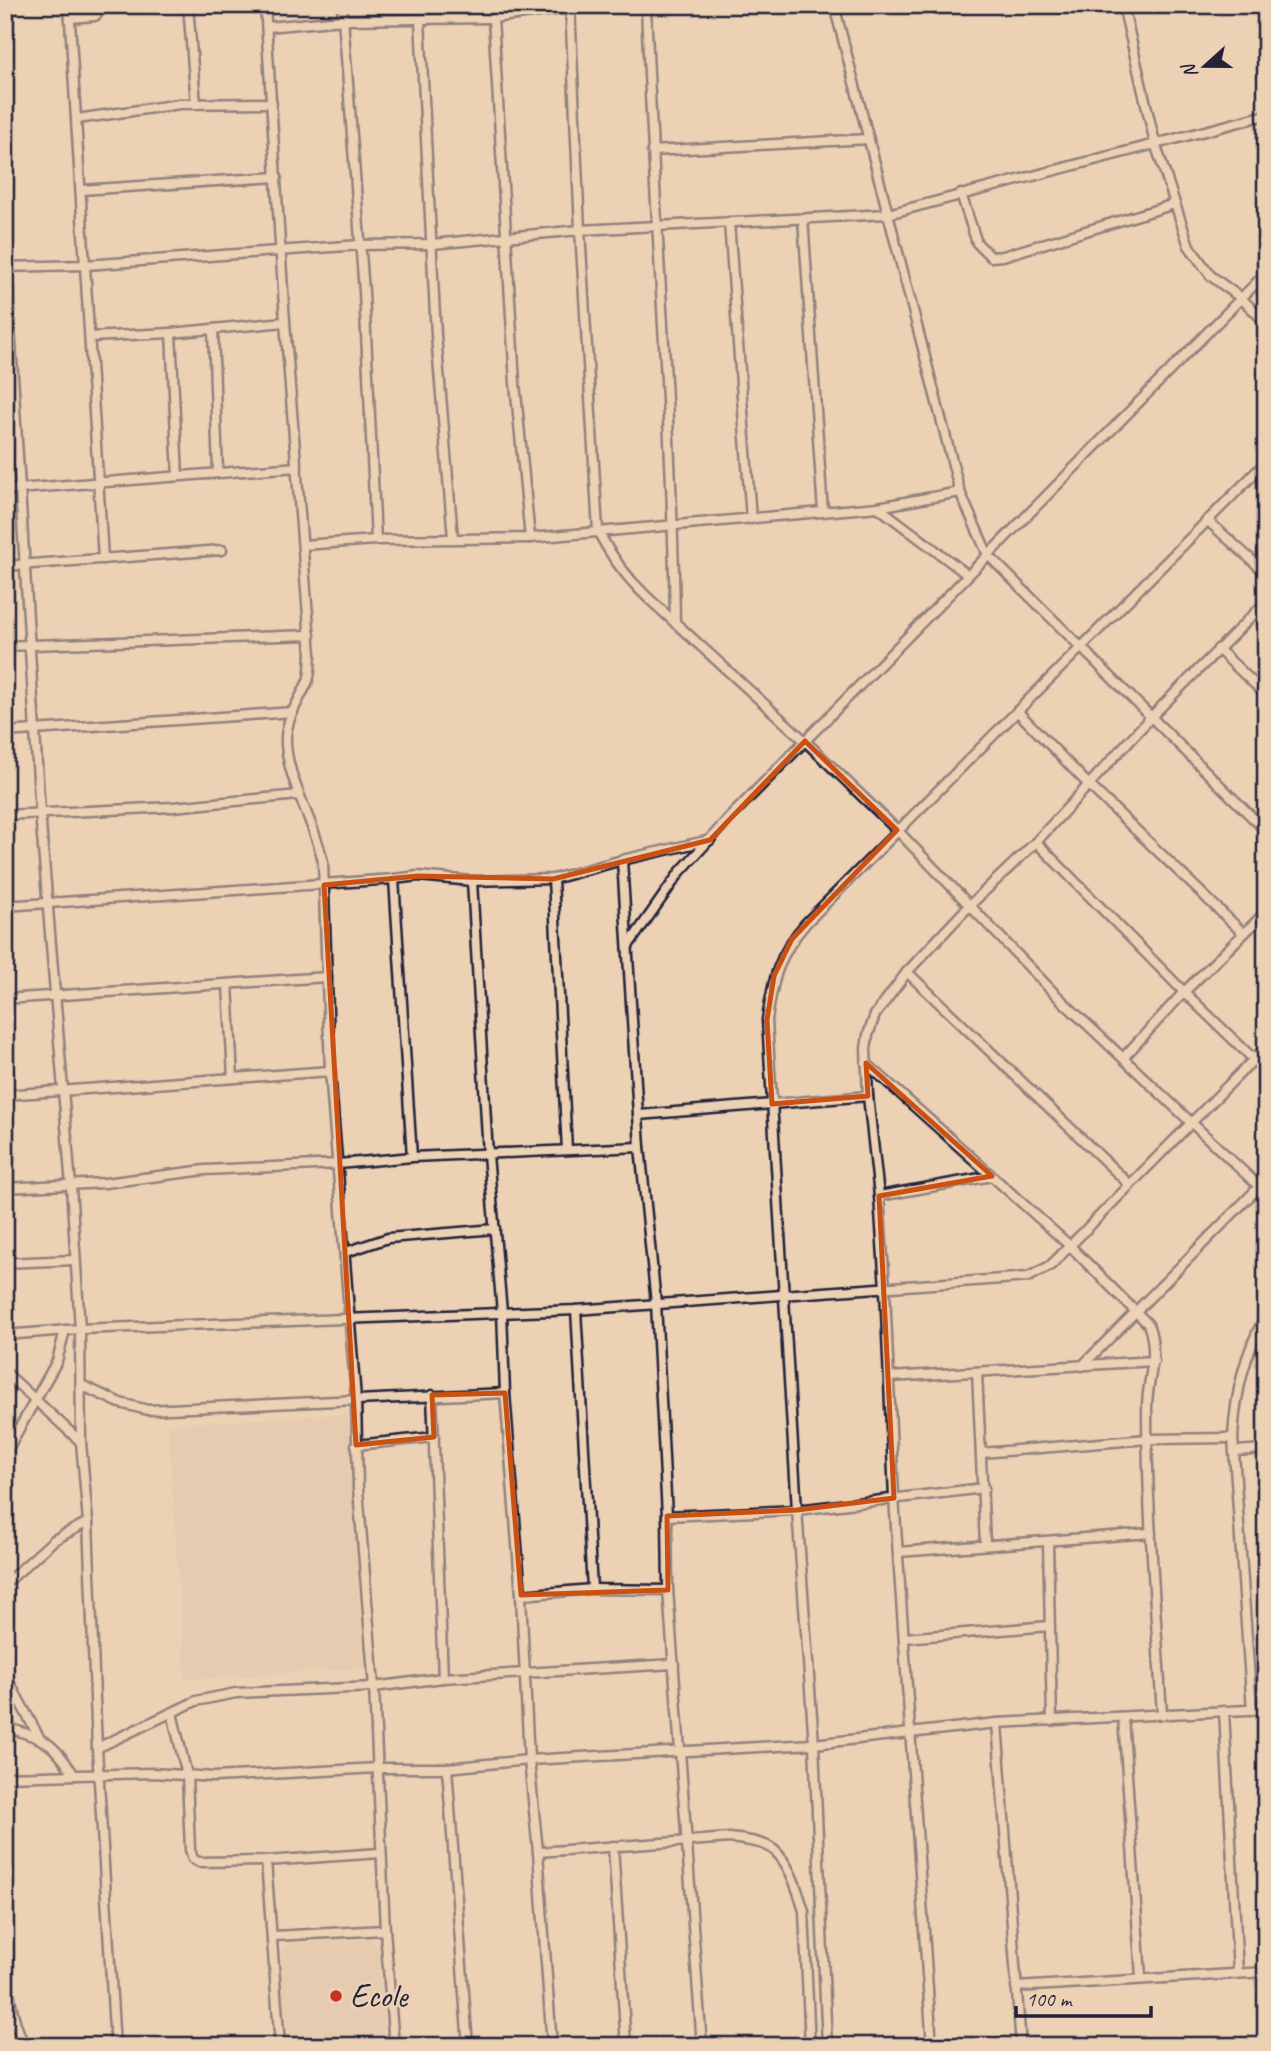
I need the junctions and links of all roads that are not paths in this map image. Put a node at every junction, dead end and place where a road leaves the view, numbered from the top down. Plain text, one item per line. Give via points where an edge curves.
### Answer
1 (14, 5) edge
2 (69, 5) edge
3 (106, 5) edge
4 (188, 5) edge
5 (265, 5) edge
6 (342, 5) edge
7 (656, 5) edge
8 (834, 5) edge
9 (1123, 5) edge
10 (646, 6) edge
11 (570, 7) edge
12 (5, 17) edge
13 (70, 18) junction
14 (493, 18) junction
15 (343, 20) junction
16 (420, 20) junction
17 (267, 27) junction
18 (272, 103) junction
19 (196, 104) junction
20 (1266, 116) edge
21 (77, 119) junction
22 (869, 139) junction
23 (1155, 143) junction
24 (652, 151) junction
25 (277, 177) junction
26 (81, 190) junction
27 (961, 194) junction
28 (1175, 204) junction
29 (888, 214) junction
30 (803, 218) junction
31 (729, 222) junction
32 (657, 226) junction
33 (580, 230) junction
34 (507, 236) junction
35 (432, 244) junction
36 (5, 245) edge
37 (360, 245) junction
38 (281, 250) junction
39 (86, 265) junction
40 (6, 267) edge
41 (1266, 273) edge
42 (1241, 298) junction
43 (285, 322) junction
44 (1266, 323) edge
45 (213, 329) junction
46 (171, 333) junction
47 (90, 337) junction
48 (8, 341) edge
49 (10, 413) edge
50 (1266, 461) edge
51 (297, 467) junction
52 (218, 473) junction
53 (178, 476) junction
54 (100, 482) junction
55 (20, 489) junction
56 (5, 490) edge
57 (960, 492) junction
58 (878, 507) junction
59 (823, 512) junction
60 (751, 519) junction
61 (1207, 520) junction
62 (674, 526) junction
63 (598, 531) junction
64 (453, 538) junction
65 (530, 538) junction
66 (376, 540) junction
67 (303, 545) junction
68 (222, 550) dead end
69 (988, 555) junction
70 (103, 559) junction
71 (25, 565) junction
72 (5, 566) edge
73 (1266, 573) edge
74 (968, 575) junction
75 (1266, 602) edge
76 (675, 623) junction
77 (310, 635) junction
78 (31, 644) junction
79 (5, 646) edge
80 (1081, 647) junction
81 (1218, 649) junction
82 (1266, 695) edge
83 (1017, 711) junction
84 (293, 712) junction
85 (1151, 717) junction
86 (35, 730) junction
87 (5, 732) edge
88 (805, 741) junction
89 (1088, 784) junction
90 (299, 795) junction
91 (40, 813) junction
92 (5, 815) edge
93 (897, 830) junction
94 (1266, 831) edge
95 (710, 840) junction
96 (1036, 842) junction
97 (622, 860) junction
98 (394, 879) junction
99 (553, 879) junction
100 (472, 881) junction
101 (324, 885) junction
102 (47, 904) junction
103 (969, 905) junction
104 (5, 906) edge
105 (1266, 912) edge
106 (1243, 933) junction
107 (628, 946) junction
108 (907, 972) junction
109 (327, 977) junction
110 (228, 984) junction
111 (1184, 992) junction
112 (55, 996) junction
113 (5, 999) edge
114 (1266, 1047) edge
115 (1124, 1057) junction
116 (1254, 1059) junction
117 (866, 1063) junction
118 (1266, 1070) edge
119 (330, 1071) junction
120 (233, 1078) junction
121 (63, 1091) junction
122 (5, 1095) edge
123 (868, 1096) junction
124 (772, 1104) junction
125 (639, 1115) junction
126 (1192, 1122) junction
127 (640, 1147) junction
128 (567, 1150) junction
129 (488, 1155) junction
130 (412, 1157) junction
131 (339, 1164) junction
132 (992, 1176) junction
133 (1130, 1185) junction
134 (71, 1186) junction
135 (5, 1188) edge
136 (1263, 1190) edge
137 (879, 1196) junction
138 (495, 1229) junction
139 (1070, 1246) junction
140 (346, 1252) junction
141 (75, 1260) junction
142 (5, 1263) edge
143 (885, 1289) junction
144 (784, 1296) junction
145 (656, 1303) junction
146 (576, 1310) junction
147 (1136, 1310) junction
148 (502, 1312) junction
149 (1266, 1315) edge
150 (351, 1318) junction
151 (79, 1329) junction
152 (65, 1330) junction
153 (5, 1335) edge
154 (1154, 1362) junction
155 (1082, 1366) junction
156 (5, 1372) edge
157 (977, 1372) junction
158 (890, 1377) junction
159 (80, 1385) junction
160 (505, 1393) junction
161 (432, 1395) junction
162 (356, 1399) junction
163 (34, 1401) junction
164 (434, 1437) junction
165 (1233, 1438) junction
166 (1148, 1439) junction
167 (82, 1442) junction
168 (356, 1445) junction
169 (1266, 1449) edge
170 (1234, 1451) junction
171 (982, 1453) junction
172 (5, 1454) edge
173 (984, 1488) junction
174 (894, 1498) junction
175 (797, 1510) junction
176 (667, 1516) junction
177 (88, 1522) junction
178 (1151, 1532) junction
179 (1048, 1542) junction
180 (985, 1544) junction
181 (898, 1552) junction
182 (5, 1584) edge
183 (592, 1589) junction
184 (668, 1590) junction
185 (522, 1595) junction
186 (1049, 1626) junction
187 (904, 1638) junction
188 (5, 1658) edge
189 (674, 1664) junction
190 (525, 1673) junction
191 (443, 1678) junction
192 (373, 1688) junction
193 (1266, 1709) edge
194 (1252, 1710) junction
195 (1224, 1711) junction
196 (172, 1713) junction
197 (1162, 1715) junction
198 (1123, 1717) junction
199 (1052, 1721) junction
200 (997, 1723) junction
201 (5, 1727) edge
202 (911, 1734) junction
203 (39, 1737) junction
204 (814, 1744) junction
205 (97, 1748) junction
206 (680, 1752) junction
207 (529, 1760) junction
208 (377, 1768) junction
209 (447, 1768) junction
210 (99, 1774) junction
211 (75, 1775) junction
212 (187, 1775) junction
213 (5, 1777) edge
214 (686, 1840) junction
215 (613, 1846) junction
216 (538, 1852) junction
217 (380, 1853) junction
218 (266, 1861) junction
219 (384, 1930) junction
220 (274, 1936) junction
221 (5, 1937) edge
222 (6, 1964) edge
223 (1266, 1972) edge
224 (1238, 1973) junction
225 (1141, 1977) junction
226 (1016, 1987) junction
227 (25, 2046) edge
228 (115, 2046) edge
229 (281, 2046) edge
230 (394, 2046) edge
231 (468, 2046) edge
232 (552, 2046) edge
233 (626, 2046) edge
234 (702, 2046) edge
235 (810, 2046) edge
236 (827, 2046) edge
237 (932, 2046) edge
238 (1021, 2046) edge

1 - 12 street
2 - 13 street
3 - 13 street via 95,16
4 - 19 street
5 - 17 street
6 - 15 street
7 - 10 street
8 - 22 street
9 - 23 street
10 - 11 street
10 - 24 street
11 - 14 street
11 - 33 street
13 - 21 street
14 - 16 street
14 - 34 street
15 - 16 street
15 - 17 street
15 - 37 street
16 - 35 street
17 - 18 street
18 - 19 street
18 - 25 street
19 - 21 street
20 - 23 street
21 - 26 street
22 - 24 street
22 - 29 street
23 - 27 street
23 - 28 street
24 - 32 street
25 - 26 street
25 - 38 street
26 - 39 street
27 - 28 street via 977,243 991,257
27 - 29 street
28 - 42 street via 1189,246 1211,276
29 - 30 street
29 - 57 street
30 - 31 street
30 - 59 street
31 - 32 street
31 - 60 street
32 - 33 street
32 - 62 street
33 - 34 street
33 - 63 street
34 - 35 street
34 - 65 street via 514,383
35 - 37 street
35 - 64 street
36 - 40 street
37 - 38 street
37 - 66 street
38 - 39 street
38 - 43 street
39 - 40 street
39 - 47 street
40 - 48 street
41 - 42 street
42 - 44 street
42 - 69 street
43 - 45 street
43 - 51 street
45 - 46 street
45 - 52 street
46 - 47 street
46 - 53 street
47 - 54 street
48 - 49 street
49 - 55 street
50 - 61 street
51 - 52 street
51 - 67 street
52 - 53 street
53 - 54 street
54 - 55 street
54 - 70 street
55 - 56 street
55 - 71 street
57 - 58 street
57 - 69 street
58 - 59 street
58 - 74 street
59 - 60 street
60 - 62 street
61 - 73 street
61 - 80 street
62 - 63 street
62 - 76 street
63 - 65 street
63 - 76 street via 625,576
64 - 65 street
64 - 66 street
66 - 67 street
67 - 77 street
68 - 70 street
69 - 74 street
69 - 80 street
70 - 71 street
71 - 72 street
71 - 78 street
74 - 88 street
75 - 81 street
76 - 88 street
77 - 78 street
77 - 84 street via 309,678
78 - 79 street
78 - 86 street
80 - 83 street
80 - 85 street
81 - 82 street
81 - 85 street
83 - 89 street
83 - 93 street
84 - 86 street
84 - 90 street via 286,736
85 - 89 street
85 - 94 street
86 - 87 street
86 - 91 street
88 - 93 street
88 - 95 street
89 - 96 street
89 - 106 street
90 - 91 street
90 - 101 street via 321,851
91 - 92 street
91 - 102 street
93 - 103 street
93 - 124 street via 806,923 781,956 767,1020
95 - 97 street
95 - 107 street via 680,872
96 - 103 street
96 - 111 street
97 - 99 street
97 - 107 street
98 - 100 street via 437,876
98 - 101 street
98 - 130 street
99 - 100 street
99 - 128 street
100 - 129 street
101 - 102 street
101 - 109 street
102 - 104 street
102 - 112 street
103 - 108 street
103 - 115 street
105 - 106 street
106 - 111 street
107 - 125 street
108 - 117 street via 875,1015
108 - 133 street
109 - 110 street
109 - 119 street
110 - 112 street
110 - 120 street
111 - 115 street
111 - 116 street
112 - 113 street
112 - 121 street
114 - 116 street
115 - 126 street
116 - 118 street
116 - 126 street
117 - 123 street
117 - 132 street
119 - 120 street
119 - 131 street
120 - 121 street
121 - 122 street
121 - 134 street
123 - 124 street
123 - 137 street
124 - 125 street
124 - 144 street
125 - 127 street
126 - 133 street
126 - 136 street
127 - 128 street
127 - 145 street
128 - 129 street
129 - 130 street
129 - 138 street
130 - 131 street
131 - 134 street via 205,1170
131 - 140 street
132 - 137 street
132 - 139 street
133 - 139 street
134 - 135 street
134 - 141 street
136 - 147 street
137 - 143 street
138 - 140 street via 388,1238
138 - 148 street
139 - 143 street via 1049,1266 1028,1277
139 - 147 street
140 - 150 street
141 - 142 street
141 - 151 street
143 - 144 street
143 - 158 street
144 - 145 street
144 - 175 street
145 - 146 street
145 - 176 street
146 - 148 street
146 - 183 street
147 - 154 street via 1154,1341
147 - 155 street
148 - 150 street
148 - 160 street
149 - 165 street via 1246,1354 1234,1406
150 - 151 street
150 - 162 street
151 - 152 street
151 - 159 street
152 - 153 street
152 - 163 street via 57,1361
154 - 155 street
154 - 166 street via 1147,1406
155 - 157 street
156 - 163 street
157 - 158 street
157 - 171 street
158 - 174 street
159 - 162 street via 148,1410
159 - 167 street
160 - 161 street
160 - 185 street
161 - 162 street
161 - 164 street
162 - 168 street
163 - 167 street
163 - 172 street
164 - 168 street
164 - 191 street
165 - 166 street
165 - 170 street
166 - 171 street
166 - 178 street
167 - 177 street
168 - 192 street
169 - 170 street
170 - 194 street
171 - 173 street
173 - 174 street
173 - 180 street
174 - 175 street
174 - 181 street
175 - 176 street
175 - 204 street
176 - 184 street
177 - 182 street via 54,1539
177 - 205 street
178 - 179 street
178 - 197 street
179 - 180 street
179 - 186 street
180 - 181 street
181 - 187 street
183 - 184 street
183 - 185 street
184 - 189 street
185 - 190 street
186 - 187 street
186 - 199 street
187 - 202 street
188 - 203 street via 8,1681
189 - 190 street
189 - 206 street
190 - 191 street
190 - 207 street
191 - 192 street
192 - 196 street via 236,1693 196,1701
192 - 208 street
193 - 194 street
194 - 195 street
195 - 197 street
195 - 224 street
196 - 205 street
196 - 212 street
197 - 198 street
198 - 199 street
198 - 225 street
199 - 200 street
200 - 202 street
200 - 226 street
201 - 203 street
202 - 204 street
202 - 237 street
203 - 211 street via 55,1747
204 - 206 street
204 - 236 street
205 - 210 street
206 - 207 street
206 - 214 street
207 - 209 street
207 - 216 street
208 - 209 street
208 - 212 street
208 - 217 street
209 - 231 street
210 - 211 street
210 - 212 street
210 - 228 street
211 - 213 street
212 - 218 street via 193,1859
214 - 215 street
214 - 234 street
214 - 235 street via 730,1838 758,1843 774,1850 788,1870 804,1911
215 - 216 street
215 - 233 street
216 - 232 street
217 - 218 street
217 - 219 street
218 - 220 street
219 - 220 street
219 - 230 street
220 - 229 street
221 - 222 street
222 - 227 street via 16,2028
223 - 224 street
224 - 225 street
225 - 226 street
226 - 238 street

